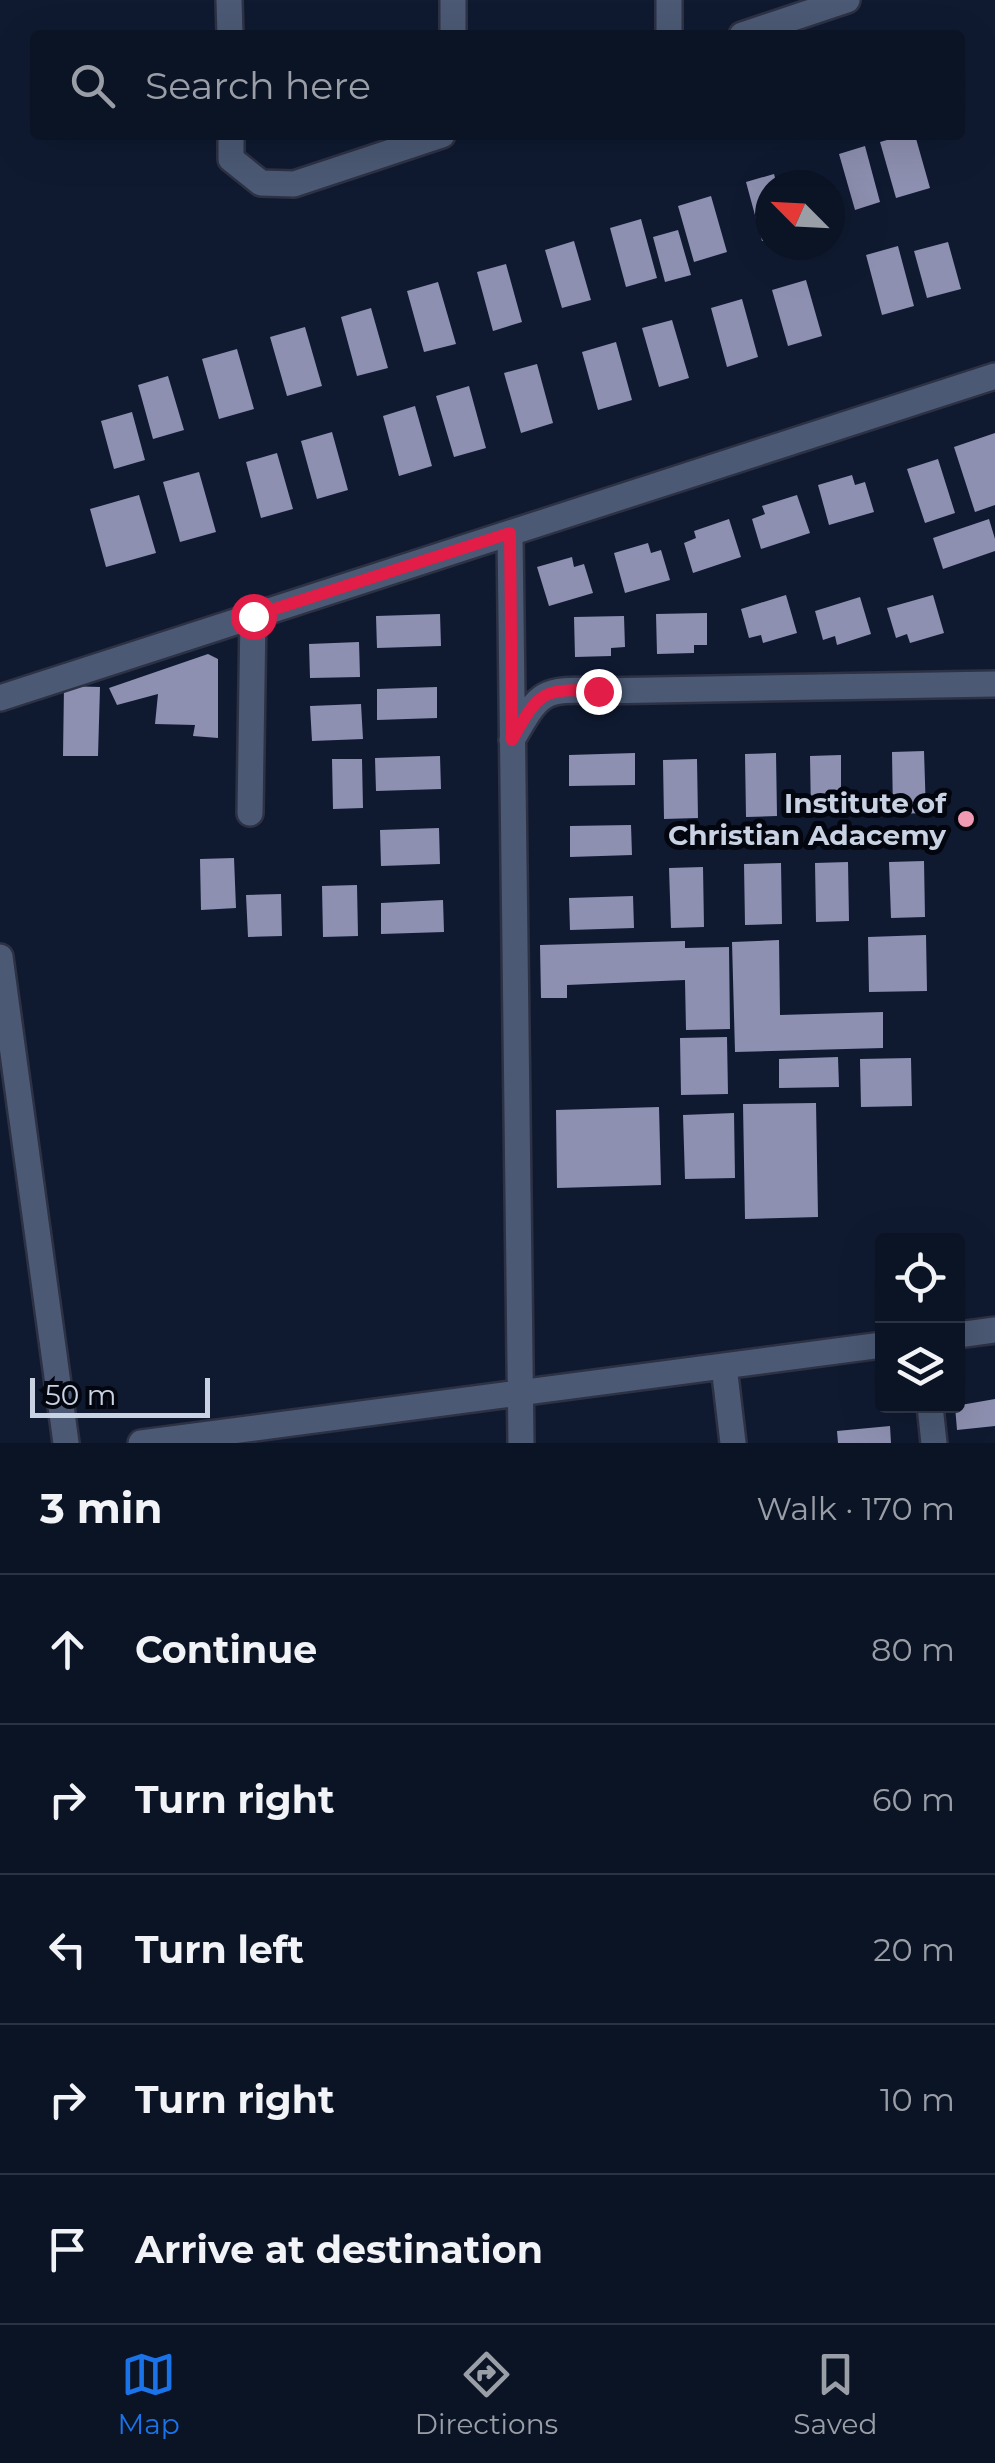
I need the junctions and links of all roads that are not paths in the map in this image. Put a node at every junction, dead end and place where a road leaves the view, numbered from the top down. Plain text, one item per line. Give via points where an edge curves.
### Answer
1 (229, 0) edge
2 (453, 0) edge
3 (669, 0) edge
4 (847, 0) edge
5 (230, 30) edge
6 (453, 30) edge
7 (668, 30) edge
8 (757, 30) edge
9 (231, 140) edge
10 (427, 140) edge
11 (995, 376) edge
12 (510, 533) junction
13 (253, 616) junction
14 (995, 684) edge
15 (0, 698) edge
16 (512, 740) junction
17 (250, 813) dead end
18 (0, 956) edge
19 (995, 1330) edge
20 (965, 1333) edge
21 (875, 1345) edge
22 (724, 1366) junction
23 (520, 1392) junction
24 (931, 1413) edge
25 (66, 1443) edge
26 (141, 1443) edge
27 (521, 1443) edge
28 (734, 1443) edge
29 (934, 1443) edge

1 - 5 street
2 - 6 street
3 - 7 street
4 - 8 street
9 - 10 street via 231,159 262,183 294,184
11 - 12 street
12 - 13 street
12 - 16 street
13 - 15 street
13 - 17 street
14 - 16 street via 568,690 533,704
16 - 23 street
18 - 25 street
19 - 20 street
21 - 22 street
22 - 23 street
22 - 28 street
23 - 26 street
23 - 27 street
24 - 29 street

